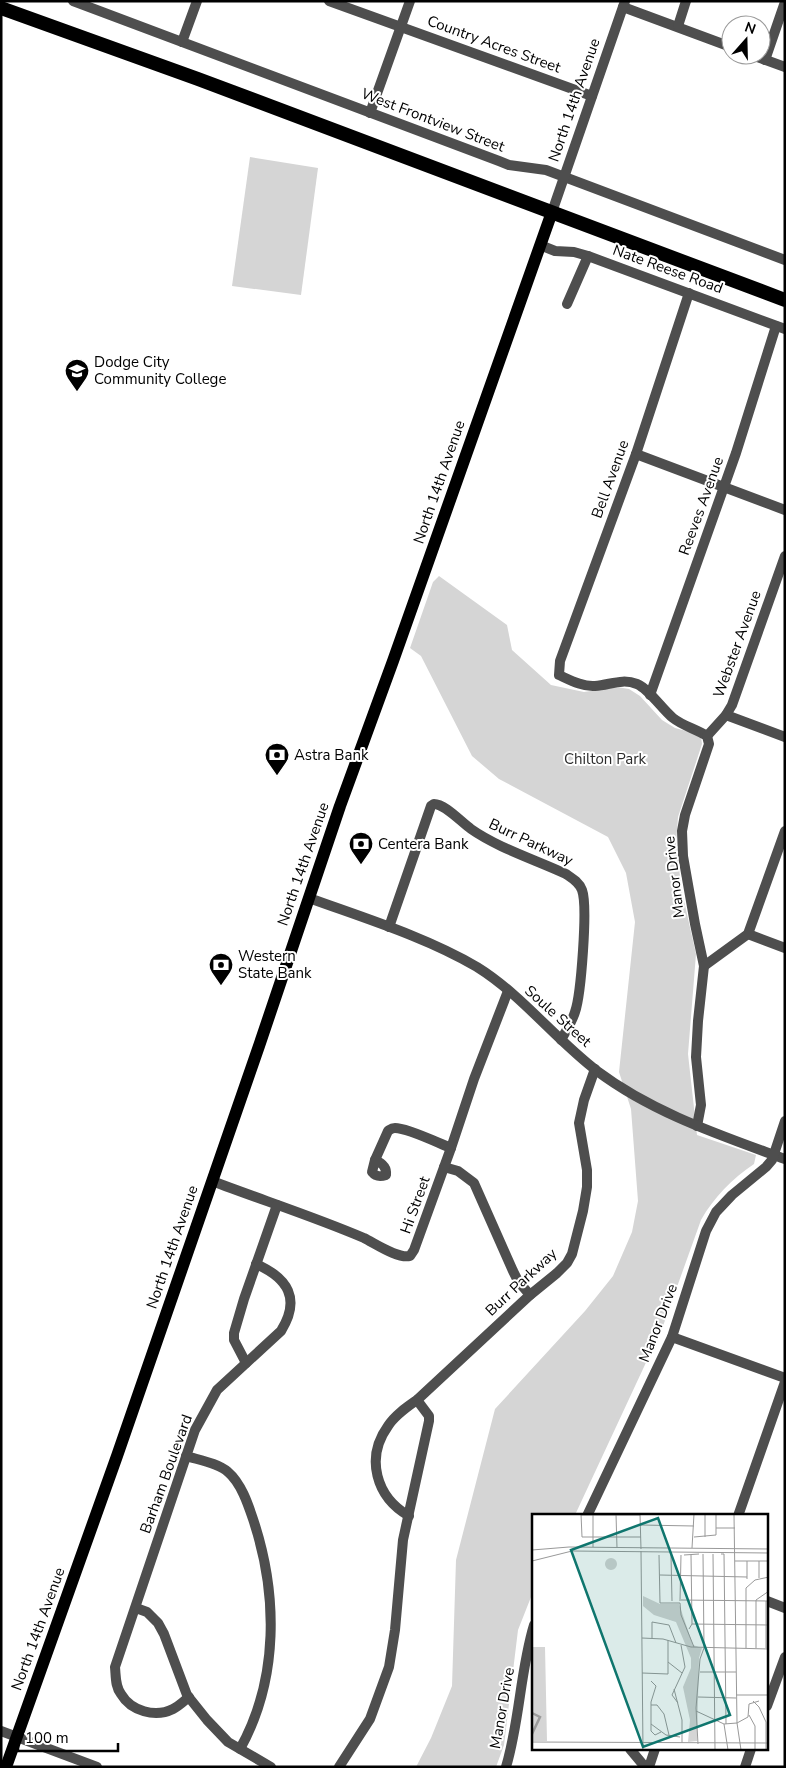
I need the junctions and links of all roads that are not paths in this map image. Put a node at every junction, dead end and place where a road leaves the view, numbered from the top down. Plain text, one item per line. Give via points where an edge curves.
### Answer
1 (73, 1) edge
2 (197, 1) edge
3 (329, 1) edge
4 (410, 1) edge
5 (686, 1) edge
6 (785, 2) edge
7 (624, 4) edge
8 (1, 8) edge
9 (401, 26) junction
10 (678, 26) junction
11 (182, 42) junction
12 (721, 43) edge
13 (771, 43) edge
14 (771, 62) edge
15 (785, 67) edge
16 (592, 96) junction
17 (370, 113) junction
18 (564, 177) junction
19 (552, 212) junction
20 (540, 245) junction
21 (588, 256) junction
22 (785, 260) edge
23 (689, 293) junction
24 (785, 300) edge
25 (567, 304) dead end
26 (780, 327) edge
27 (636, 454) junction
28 (724, 487) junction
29 (785, 510) edge
30 (785, 556) edge
31 (650, 696) junction
32 (726, 715) junction
33 (708, 736) junction
34 (785, 737) edge
35 (785, 830) edge
36 (309, 898) junction
37 (389, 927) junction
38 (748, 934) junction
39 (785, 948) edge
40 (704, 966) junction
41 (508, 991) junction
42 (561, 1040) junction
43 (595, 1069) junction
44 (785, 1121) edge
45 (697, 1126) junction
46 (451, 1148) junction
47 (773, 1155) junction
48 (785, 1159) edge
49 (375, 1160) dead end
50 (444, 1167) junction
51 (212, 1181) junction
52 (277, 1205) junction
53 (256, 1264) junction
54 (530, 1295) junction
55 (672, 1337) junction
56 (246, 1363) junction
57 (785, 1380) edge
58 (417, 1400) junction
59 (186, 1456) junction
60 (587, 1514) edge
61 (739, 1514) edge
62 (409, 1516) junction
63 (768, 1601) edge
64 (136, 1608) junction
65 (785, 1608) edge
66 (532, 1639) edge
67 (785, 1657) edge
68 (189, 1697) junction
69 (768, 1703) edge
70 (1, 1731) edge
71 (17, 1737) junction
72 (240, 1749) junction
73 (631, 1750) edge
74 (655, 1750) edge
75 (751, 1750) edge
76 (6, 1767) edge
77 (97, 1767) edge
78 (271, 1767) edge
79 (339, 1767) edge
80 (506, 1767) edge
81 (647, 1767) edge
82 (745, 1767) edge

1 - 11 street, West Frontview Street
2 - 11 street
3 - 9 street, Country Acres Street
4 - 9 street
5 - 10 street
6 - 13 street
7 - 10 street
7 - 16 street, North 14th Avenue
8 - 19 highway
9 - 16 street, Country Acres Street
9 - 17 street
10 - 12 street
11 - 17 street, West Frontview Street
14 - 15 street
16 - 18 street, North 14th Avenue
17 - 18 street, West Frontview Street via 499,162 546,170
18 - 19 street, North 14th Avenue
18 - 22 street, West Frontview Street
19 - 20 main road, North 14th Avenue
19 - 24 highway
20 - 21 street, Nate Reese Road
20 - 36 main road, North 14th Avenue
21 - 23 street, Nate Reese Road
21 - 25 street
23 - 26 street, Nate Reese Road
23 - 27 street, Bell Avenue
26 - 28 street, Reeves Avenue
27 - 28 street
27 - 31 street, Bell Avenue via 560,661 559,675 595,686 622,681 637,684
28 - 29 street
28 - 31 street, Reeves Avenue
30 - 32 street, Webster Avenue
31 - 33 street via 680,723
32 - 33 street, Webster Avenue
32 - 34 street
33 - 40 street, Manor Drive via 709,744 682,831
35 - 38 street
36 - 37 street, Soule Street
36 - 51 main road, North 14th Avenue
37 - 41 street, Soule Street via 477,967
37 - 42 street, Burr Parkway via 431,806 436,803 472,830 566,874 581,889 584,917 575,1011
38 - 39 street
38 - 40 street
40 - 45 street, Manor Drive via 696,1057 701,1105
41 - 42 street, Soule Street
41 - 46 street, Hi Street
42 - 43 street, Soule Street
43 - 45 street, Soule Street via 646,1102
43 - 54 street, Burr Parkway via 579,1123 587,1187 572,1254 557,1273
44 - 47 street, Manor Drive
45 - 47 street, Soule Street
46 - 49 street via 392,1128
46 - 50 street, Hi Street
47 - 48 street, Soule Street
47 - 55 street, Manor Drive via 766,1167 716,1212 706,1231
50 - 52 street, Hi Street via 410,1256 397,1255 355,1234
50 - 54 street via 474,1183 518,1281
51 - 52 street, Hi Street
51 - 71 main road, North 14th Avenue
52 - 53 street
53 - 56 street via 234,1333 234,1340
53 - 56 street, Barham Boulevard via 280,1277 287,1288 290,1312 281,1331
54 - 58 street, Burr Parkway
55 - 57 street
55 - 60 street, Manor Drive
56 - 59 street, Barham Boulevard via 217,1390 195,1430
57 - 61 street
58 - 62 street via 429,1421
58 - 62 street, Burr Parkway via 388,1425 380,1439 376,1459 382,1491
59 - 64 street, Barham Boulevard
59 - 72 street via 222,1468 234,1478 252,1515 267,1571 271,1599 268,1664 257,1708
62 - 79 street via 389,1667 370,1719
63 - 65 street
64 - 68 street via 147,1612 158,1623
64 - 68 street, Barham Boulevard via 115,1667 120,1693 136,1708 150,1713 173,1709
66 - 80 street, Manor Drive
67 - 69 street
68 - 72 street via 219,1734
70 - 71 street
71 - 76 main road, North 14th Avenue
71 - 77 street
72 - 78 street
73 - 81 street
74 - 81 street
75 - 82 street

